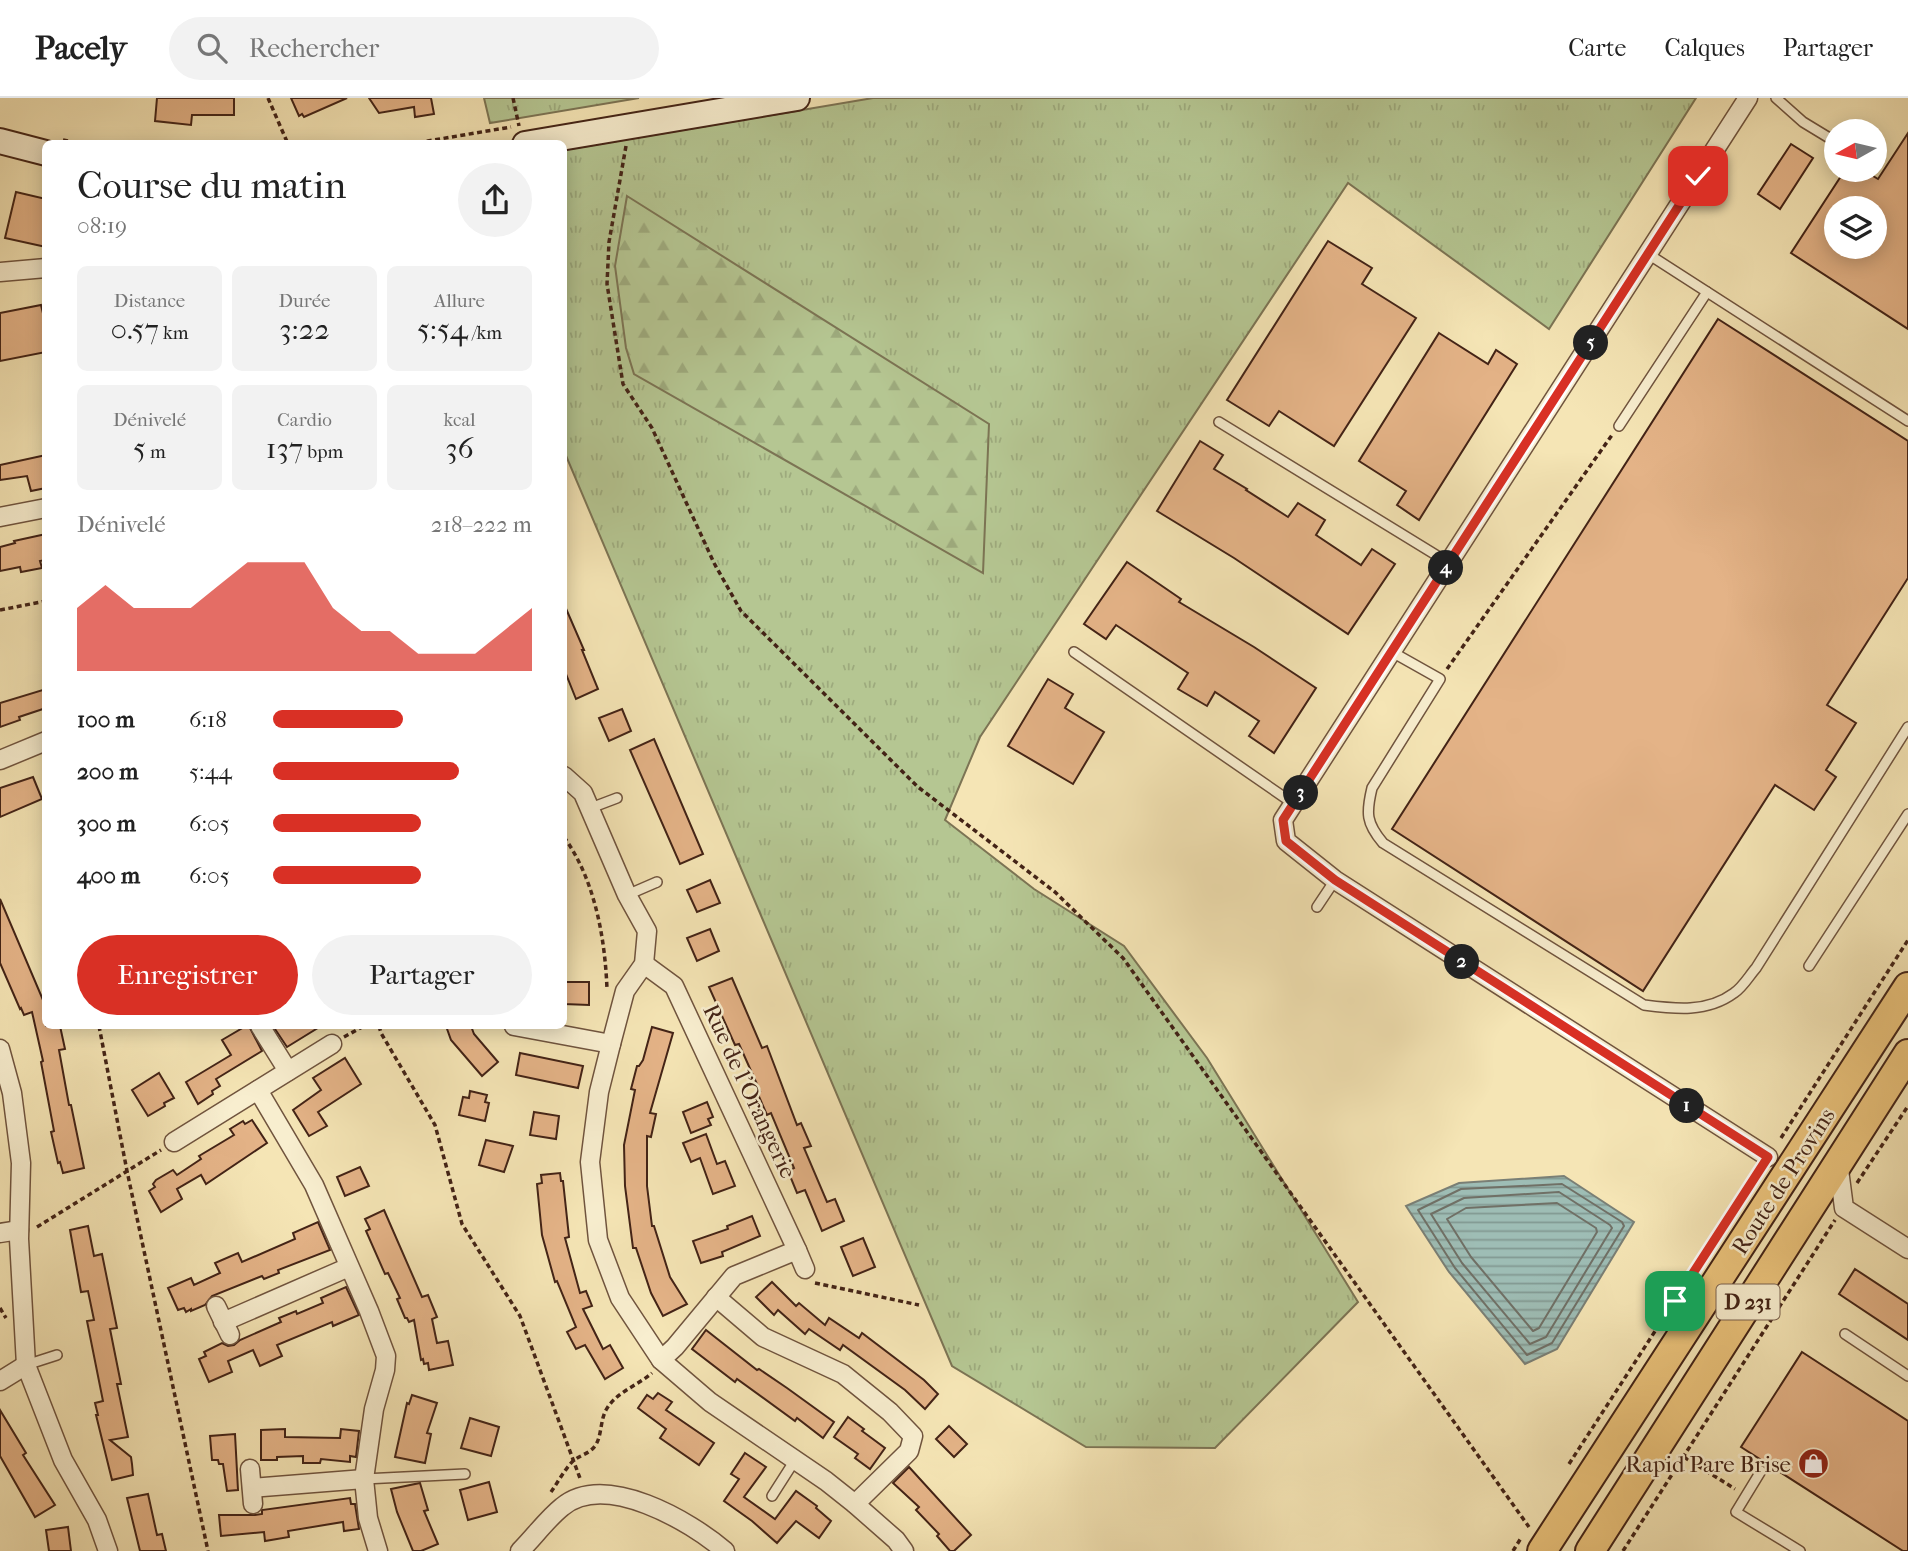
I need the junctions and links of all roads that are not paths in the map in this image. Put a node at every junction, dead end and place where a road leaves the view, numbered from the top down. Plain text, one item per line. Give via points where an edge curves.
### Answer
1 (797, 98) edge
2 (1748, 98) edge
3 (1776, 98) edge
4 (522, 135) edge
5 (1824, 135) edge
6 (0, 141) edge
7 (42, 152) edge
8 (1648, 254) junction
9 (42, 268) edge
10 (0, 272) edge
11 (1707, 292) junction
12 (1908, 421) edge
13 (1219, 422) dead end
14 (1619, 426) road end
15 (42, 509) edge
16 (0, 517) edge
17 (1449, 563) junction
18 (1074, 652) dead end
19 (1392, 652) junction
20 (1908, 727) edge
21 (42, 743) edge
22 (0, 760) edge
23 (567, 779) edge
24 (617, 797) dead end
25 (1294, 804) junction
26 (588, 809) junction
27 (1908, 814) edge
28 (1335, 880) junction
29 (657, 882) dead end
30 (628, 895) junction
31 (1317, 907) dead end
32 (644, 964) junction
33 (1809, 965) dead end
34 (1908, 987) edge
35 (262, 1029) edge
36 (530, 1029) edge
37 (332, 1044) dead end
38 (611, 1044) junction
39 (0, 1049) edge
40 (1908, 1054) edge
41 (288, 1071) junction
42 (258, 1090) junction
43 (1809, 1141) junction
44 (174, 1142) road end
45 (1768, 1157) junction
46 (1838, 1161) junction
47 (1759, 1196) junction
48 (1844, 1208) junction
49 (1801, 1219) junction
50 (0, 1233) edge
51 (19, 1234) junction
52 (1908, 1249) edge
53 (797, 1250) junction
54 (349, 1267) junction
55 (805, 1269) road end
56 (716, 1297) junction
57 (223, 1321) dead end
58 (1845, 1335) dead end
59 (57, 1355) dead end
60 (661, 1360) junction
61 (26, 1366) junction
62 (1908, 1376) edge
63 (0, 1381) edge
64 (794, 1460) junction
65 (250, 1469) dead end
66 (1761, 1471) dead end
67 (465, 1474) dead end
68 (364, 1479) junction
69 (772, 1496) dead end
70 (855, 1504) junction
71 (1535, 1539) edge
72 (107, 1551) edge
73 (378, 1551) edge
74 (520, 1551) edge
75 (725, 1551) edge
76 (904, 1551) edge
77 (1590, 1551) edge
78 (1800, 1551) edge

1 - 4 main road
2 - 8 street
3 - 5 lane
6 - 7 main road
8 - 11 lane
8 - 17 street
9 - 10 street
11 - 12 lane
11 - 14 lane
13 - 17 lane
15 - 16 street
17 - 19 street
18 - 25 lane
19 - 20 lane via 1440,679 1372,788 1368,807 1371,830 1383,843 1644,1005 1678,1009 1714,1005 1736,992 1756,968
19 - 25 street
21 - 22 street
23 - 26 street via 583,793
24 - 26 lane
25 - 28 street via 1283,820 1286,841
26 - 30 street
27 - 33 lane
28 - 31 lane
28 - 45 street
29 - 30 lane
30 - 32 street via 647,931
32 - 38 street via 625,991
32 - 53 street, Rue de l'Orangerie via 674,986
34 - 43 main road, Route de Provins / D 231
35 - 41 street
36 - 38 street
37 - 41 street
38 - 60 street via 590,1162 598,1240 620,1298
39 - 51 street via 22,1163
40 - 46 main road, Route de Provins / D 231
41 - 42 street
42 - 44 street
42 - 54 street via 314,1185
43 - 45 street
43 - 47 main road, Route de Provins / D 231
45 - 47 street via 1768,1188
46 - 48 street
46 - 49 main road, Route de Provins / D 231
47 - 71 main road, Route de Provins / D 231
48 - 49 street
48 - 52 street
49 - 77 main road, Route de Provins / D 231
50 - 51 street
51 - 61 street
53 - 55 street, Rue de l'Orangerie
53 - 56 street via 734,1276
54 - 57 street
54 - 68 street via 386,1356
56 - 60 street
56 - 70 street via 762,1337 843,1374 913,1436 909,1451
58 - 62 lane
59 - 61 lane
60 - 64 street via 710,1402
61 - 63 street
61 - 72 street via 58,1449 97,1520
64 - 69 lane
64 - 70 street
65 - 68 street via 252,1496
66 - 78 lane via 1736,1512
67 - 68 lane
68 - 73 street
70 - 76 street
74 - 75 street via 563,1506 587,1496 611,1494 634,1499

